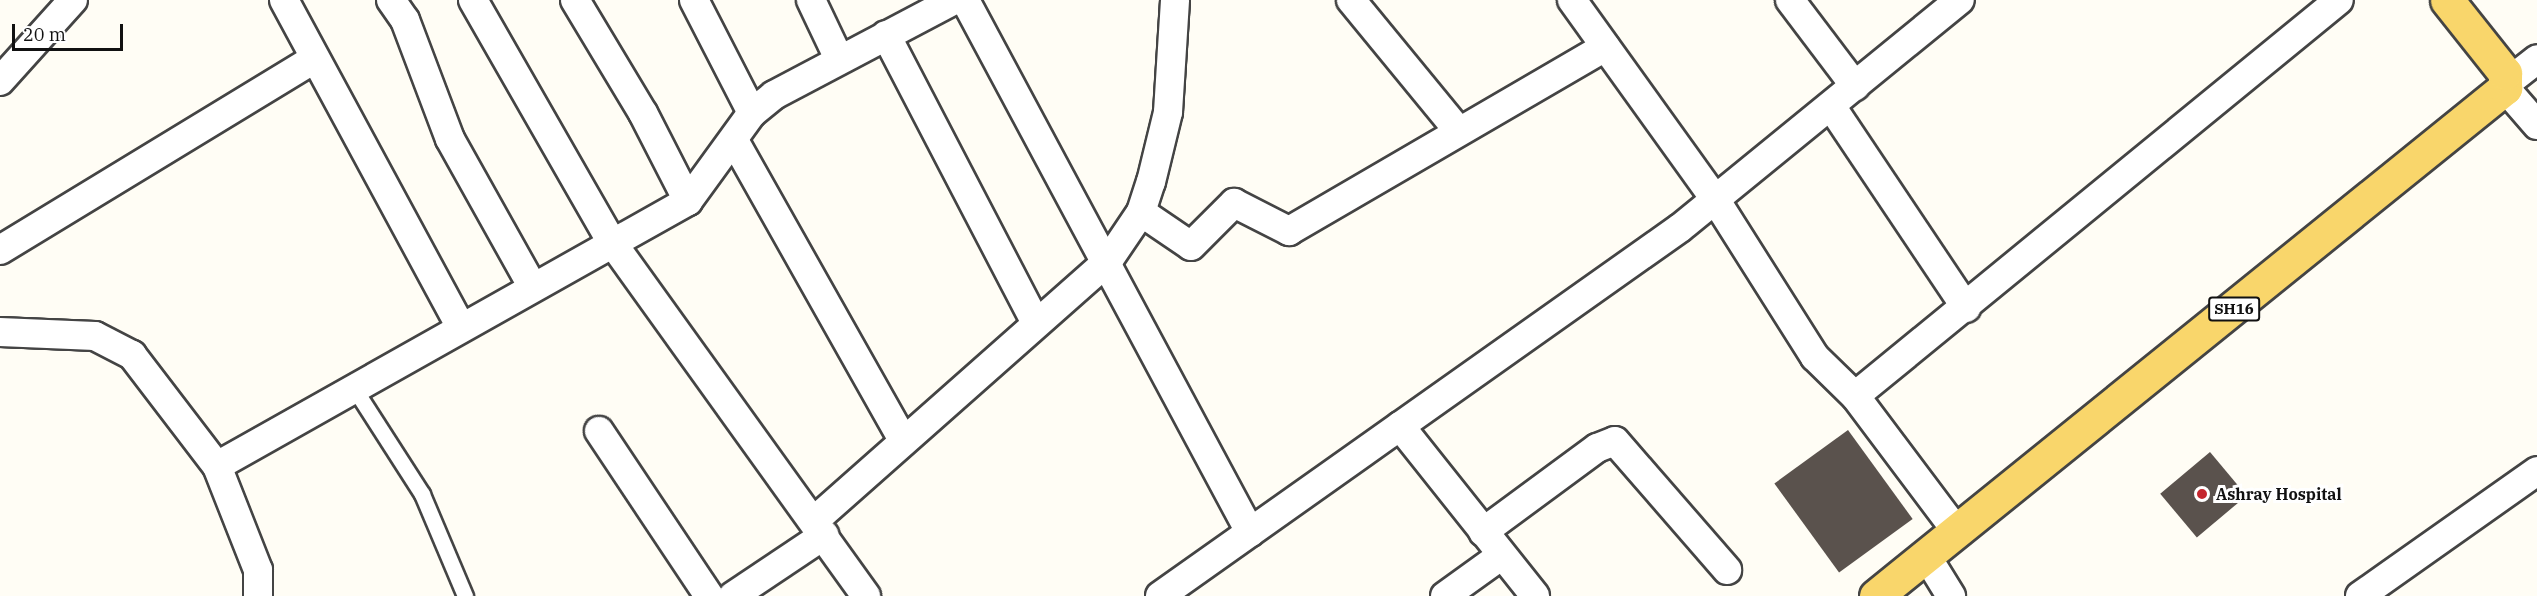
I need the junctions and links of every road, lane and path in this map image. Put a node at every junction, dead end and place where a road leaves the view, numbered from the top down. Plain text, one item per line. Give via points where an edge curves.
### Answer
1 (74, 0) edge
2 (284, 0) edge
3 (391, 0) edge
4 (473, 0) edge
5 (575, 0) edge
6 (694, 0) edge
7 (811, 0) edge
8 (954, 0) edge
9 (965, 0) edge
10 (1175, 0) edge
11 (1351, 0) edge
12 (1572, 0) edge
13 (1790, 0) edge
14 (1959, 0) edge
15 (2339, 0) edge
16 (2447, 0) edge
17 (886, 35) junction
18 (1605, 47) junction
19 (2537, 58) edge
20 (314, 59) junction
21 (839, 59) junction
22 (0, 81) edge
23 (2507, 85) junction
24 (1855, 86) junction
25 (1831, 106) junction
26 (752, 113) junction
27 (2537, 125) edge
28 (1457, 129) junction
29 (735, 141) junction
30 (1715, 200) junction
31 (688, 201) junction
32 (1141, 212) junction
33 (611, 241) junction
34 (0, 250) edge
35 (1108, 261) junction
36 (532, 286) junction
37 (1966, 308) junction
38 (1035, 321) junction
39 (461, 327) junction
40 (0, 332) edge
41 (354, 388) junction
42 (1855, 396) junction
43 (1400, 426) junction
44 (599, 431) dead end
45 (903, 440) junction
46 (217, 466) junction
47 (2537, 471) edge
48 (819, 528) junction
49 (1250, 532) junction
50 (1484, 532) junction
51 (1958, 533) junction
52 (1502, 555) junction
53 (1927, 557) junction
54 (1727, 570) dead end
55 (258, 596) edge
56 (465, 596) edge
57 (709, 596) edge
58 (733, 596) edge
59 (866, 596) edge
60 (1160, 596) edge
61 (1445, 596) edge
62 (1535, 596) edge
63 (1876, 596) edge
64 (1951, 596) edge
65 (2360, 596) edge

1 - 22 street
2 - 20 street
3 - 36 street via 405,20 450,139
4 - 33 street
5 - 31 street
6 - 26 street
7 - 21 street
8 - 17 street
9 - 35 street
10 - 32 street via 1168,112
11 - 28 street
12 - 18 street
13 - 24 street
14 - 24 street
15 - 37 street
16 - 23 main road
17 - 21 street
17 - 38 street
18 - 28 street
18 - 30 street
19 - 23 street
20 - 34 street
20 - 39 street
21 - 26 street
23 - 27 street
23 - 51 main road, SH16
24 - 25 street
25 - 30 street
25 - 37 street
26 - 29 street
28 - 32 street via 1289,231 1234,203 1191,246
29 - 31 street
29 - 45 street
30 - 42 street via 1815,357
30 - 43 street
31 - 33 street
32 - 35 street
33 - 36 street
33 - 48 street
35 - 38 street
35 - 49 street
36 - 39 street
37 - 42 street
38 - 45 street
39 - 41 street
40 - 46 street via 95,336 132,355
41 - 46 street
41 - 56 lane via 422,495
42 - 51 street
43 - 49 street
43 - 50 street
44 - 57 street
45 - 48 street
46 - 55 street via 258,570
47 - 65 street
48 - 58 street
48 - 59 street
49 - 60 street
50 - 52 street
50 - 54 street via 1597,448 1615,441
51 - 53 main road, SH16
52 - 61 street
52 - 62 street
53 - 63 main road, SH16
53 - 64 street

